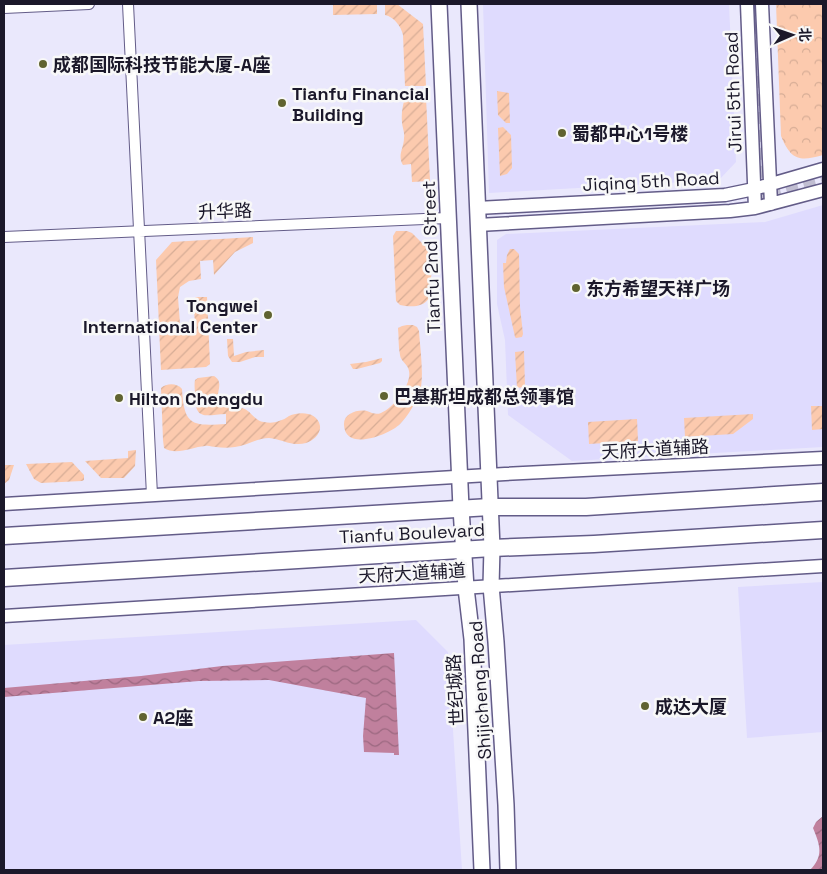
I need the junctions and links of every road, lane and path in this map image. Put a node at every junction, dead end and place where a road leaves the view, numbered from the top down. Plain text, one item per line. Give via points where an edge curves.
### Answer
1 (89, 4) edge
2 (128, 4) edge
3 (439, 4) edge
4 (469, 4) edge
5 (747, 4) edge
6 (762, 4) edge
7 (4, 8) edge
8 (823, 169) edge
9 (770, 184) junction
10 (754, 188) junction
11 (823, 190) edge
12 (771, 204) junction
13 (477, 208) junction
14 (755, 208) junction
15 (448, 218) junction
16 (478, 225) junction
17 (138, 231) junction
18 (4, 237) edge
19 (823, 458) edge
20 (489, 475) junction
21 (460, 477) junction
22 (823, 492) edge
23 (152, 495) junction
24 (4, 504) edge
25 (490, 507) junction
26 (461, 508) junction
27 (823, 530) edge
28 (4, 536) edge
29 (492, 548) junction
30 (464, 550) junction
31 (823, 566) edge
32 (4, 578) edge
33 (491, 586) junction
34 (466, 588) junction
35 (4, 616) edge
36 (482, 870) edge
37 (508, 870) edge

1 - 7 street
2 - 17 street
3 - 15 main road, Tianfu 2nd Street
4 - 13 main road
5 - 10 street, Jirui 5th Road
6 - 9 street, Jirui 5th Road
8 - 9 street, Jiqing 5th Road
9 - 10 street, Jiqing 5th Road
9 - 12 street, Jirui 5th Road
10 - 13 street, Jiqing 5th Road via 725,195
10 - 14 street, Jirui 5th Road
11 - 12 street, Jiqing 5th Road
12 - 14 street, Jiqing 5th Road
13 - 16 main road
14 - 16 street, Jiqing 5th Road
15 - 17 street, 升华路
15 - 21 main road, Tianfu 2nd Street
16 - 20 main road
17 - 18 street, 升华路
17 - 23 street
19 - 20 street, 天府大道辅路
20 - 21 street
20 - 25 main road
21 - 23 street
21 - 26 main road, Tianfu 2nd Street
22 - 25 main road, Tianfu Boulevard via 586,507
23 - 24 street
25 - 26 main road, Tianfu Boulevard
25 - 29 main road, Shijicheng Road
26 - 28 main road, Tianfu Boulevard
26 - 30 main road, 世纪城路
27 - 29 main road, Tianfu Boulevard
29 - 30 main road, Tianfu Boulevard
29 - 33 main road, Shijicheng Road
30 - 32 main road, Tianfu Boulevard
30 - 34 main road, 世纪城路
31 - 33 street, 天府大道辅道
33 - 34 street, 天府大道辅道
33 - 37 main road, Shijicheng Road
34 - 35 street, 天府大道辅道
34 - 36 main road, 世纪城路 via 472,639

